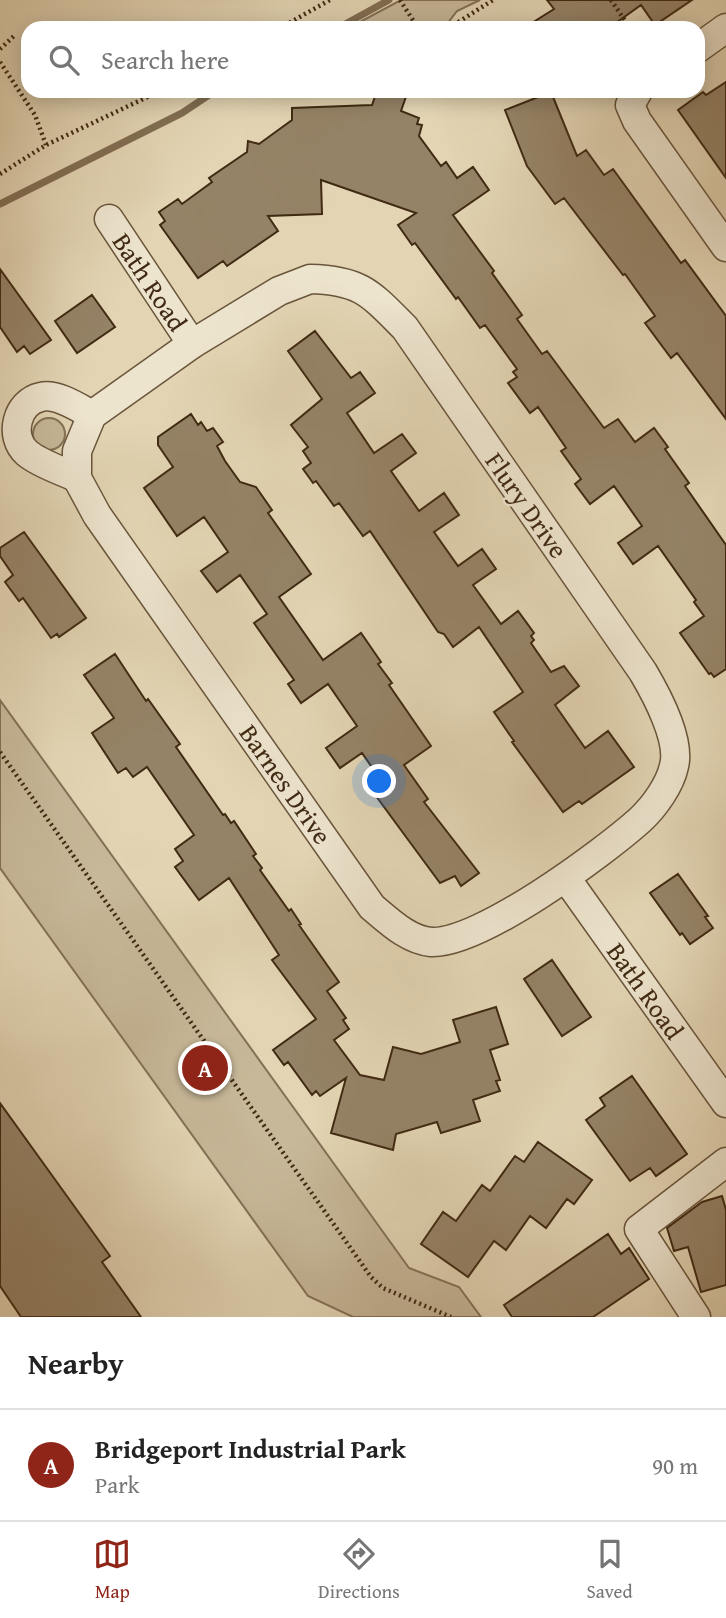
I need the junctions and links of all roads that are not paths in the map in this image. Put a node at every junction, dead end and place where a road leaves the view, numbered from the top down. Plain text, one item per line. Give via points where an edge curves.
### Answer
1 (726, 28) edge
2 (705, 43) edge
3 (634, 98) edge
4 (109, 219) dead end
5 (726, 247) edge
6 (192, 344) junction
7 (92, 415) junction
8 (76, 478) junction
9 (566, 878) junction
10 (726, 1103) edge
11 (726, 1162) edge
12 (696, 1317) edge

1 - 2 street
3 - 5 street via 630,105 637,121
4 - 6 street, Bath Road
6 - 7 street
6 - 9 street, Flury Drive via 279,291 310,279 337,279 370,293 405,328 643,672 662,705 672,738 675,765 662,793 642,818
7 - 8 street via 77,451
7 - 8 street via 43,396 23,405 17,419 18,438 26,452
8 - 9 street, Barnes Drive via 97,515 372,907 404,933 431,942 483,928
9 - 10 street, Bath Road
11 - 12 street via 639,1229

